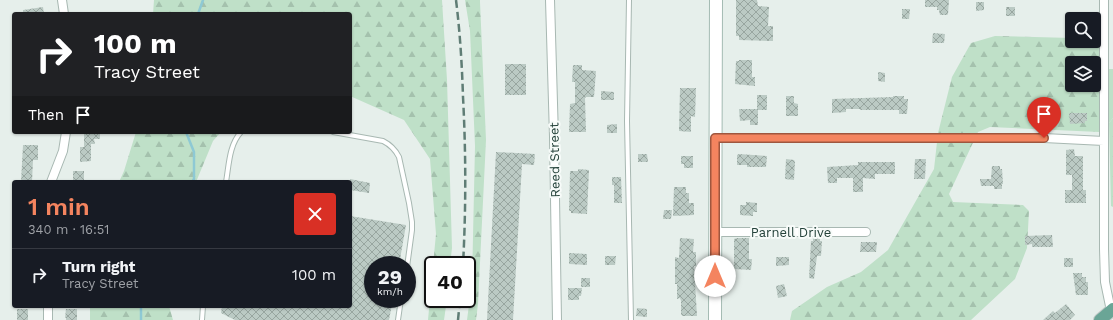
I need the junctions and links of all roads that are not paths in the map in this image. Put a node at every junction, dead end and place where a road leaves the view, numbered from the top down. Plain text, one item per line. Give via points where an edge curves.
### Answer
1 (62, 0) edge
2 (550, 0) edge
3 (629, 0) edge
4 (716, 0) edge
5 (1104, 0) edge
6 (64, 12) edge
7 (66, 134) edge
8 (240, 134) edge
9 (344, 134) edge
10 (715, 138) junction
11 (1104, 141) junction
12 (52, 180) edge
13 (226, 180) edge
14 (715, 232) junction
15 (866, 232) dead end
16 (408, 256) edge
17 (48, 308) edge
18 (203, 308) edge
19 (400, 308) edge
20 (1112, 311) edge
21 (48, 320) edge
22 (202, 320) edge
23 (398, 320) edge
24 (557, 320) edge
25 (631, 320) edge
26 (715, 320) edge
27 (1100, 320) edge

1 - 6 street
2 - 24 street, Reed Street
3 - 25 lane via 627,121
4 - 10 street
5 - 11 street
7 - 12 street via 63,151
8 - 13 lane via 231,150
9 - 16 lane via 383,141 396,151 411,214
10 - 11 street via 1044,138
10 - 14 street
11 - 20 street via 1105,282
14 - 15 street, Parnell Drive
14 - 26 street
17 - 21 street
18 - 22 lane
19 - 23 lane
20 - 27 main road

